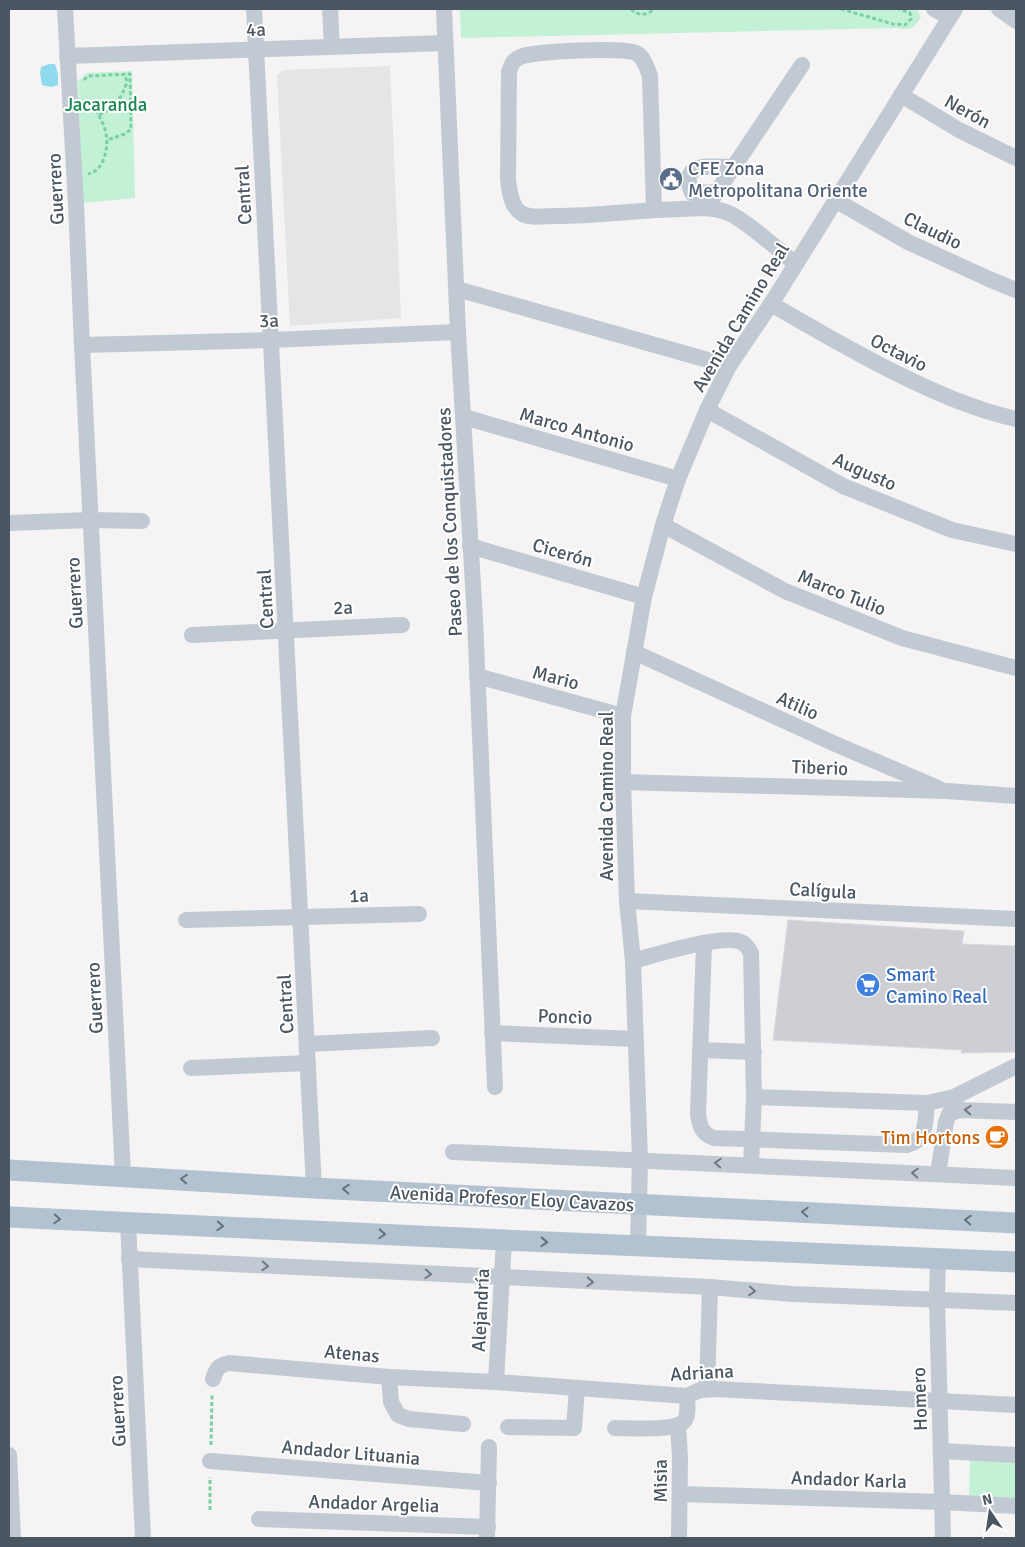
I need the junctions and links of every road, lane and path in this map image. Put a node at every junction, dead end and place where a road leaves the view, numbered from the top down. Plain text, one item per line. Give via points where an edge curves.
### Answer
1 (65, 9) edge
2 (254, 9) edge
3 (330, 9) edge
4 (444, 9) edge
5 (631, 9) edge
6 (654, 9) edge
7 (841, 9) edge
8 (899, 9) edge
9 (934, 9) edge
10 (999, 9) edge
11 (952, 13) edge
12 (1016, 21) edge
13 (445, 43) junction
14 (332, 47) junction
15 (256, 48) junction
16 (67, 56) junction
17 (802, 65) dead end
18 (124, 74) junction
19 (81, 83) dead end
20 (902, 95) junction
21 (82, 96) dead end
22 (99, 115) junction
23 (107, 140) junction
24 (1016, 158) edge
25 (734, 167) junction
26 (86, 175) dead end
27 (716, 192) junction
28 (835, 200) junction
29 (706, 208) junction
30 (654, 210) junction
31 (796, 264) junction
32 (456, 290) junction
33 (1016, 290) edge
34 (771, 304) junction
35 (458, 332) junction
36 (271, 340) junction
37 (82, 345) junction
38 (729, 366) junction
39 (707, 410) junction
40 (464, 417) junction
41 (1016, 419) edge
42 (678, 479) junction
43 (91, 520) junction
44 (142, 521) dead end
45 (9, 523) edge
46 (663, 525) junction
47 (1016, 544) edge
48 (470, 546) junction
49 (644, 597) junction
50 (402, 625) dead end
51 (286, 629) junction
52 (192, 635) dead end
53 (634, 652) junction
54 (1016, 668) edge
55 (477, 676) junction
56 (623, 716) junction
57 (623, 782) junction
58 (947, 791) junction
59 (1016, 796) edge
60 (627, 901) junction
61 (419, 914) dead end
62 (301, 917) junction
63 (1016, 919) edge
64 (186, 920) dead end
65 (704, 943) junction
66 (633, 961) junction
67 (492, 1033) junction
68 (432, 1038) dead end
69 (635, 1039) junction
70 (307, 1044) junction
71 (700, 1050) junction
72 (754, 1052) junction
73 (308, 1063) junction
74 (1016, 1066) edge
75 (191, 1068) dead end
76 (495, 1087) dead end
77 (754, 1097) junction
78 (927, 1102) junction
79 (1016, 1112) edge
80 (752, 1139) junction
81 (453, 1152) dead end
82 (640, 1159) junction
83 (751, 1164) junction
84 (9, 1170) edge
85 (938, 1174) junction
86 (123, 1176) junction
87 (1016, 1178) edge
88 (314, 1188) junction
89 (639, 1204) junction
90 (9, 1216) edge
91 (128, 1222) junction
92 (1016, 1223) edge
93 (504, 1240) junction
94 (638, 1246) junction
95 (129, 1259) junction
96 (938, 1259) junction
97 (1016, 1262) edge
98 (501, 1278) junction
99 (710, 1287) junction
100 (937, 1299) junction
101 (1016, 1303) edge
102 (389, 1377) junction
103 (213, 1379) dead end
104 (496, 1382) junction
105 (578, 1388) junction
106 (707, 1389) junction
107 (687, 1396) junction
108 (939, 1401) junction
109 (1016, 1406) edge
110 (463, 1424) dead end
111 (678, 1425) junction
112 (508, 1427) dead end
113 (614, 1428) dead end
114 (488, 1447) dead end
115 (941, 1451) junction
116 (9, 1455) edge
117 (1016, 1455) edge
118 (210, 1461) dead end
119 (489, 1483) junction
120 (680, 1494) junction
121 (942, 1502) junction
122 (1016, 1506) edge
123 (259, 1519) dead end
124 (487, 1533) edge
125 (13, 1538) edge
126 (143, 1538) edge
127 (678, 1538) edge
128 (943, 1538) edge

1 - 16 street, Guerrero
2 - 15 street, Central
3 - 14 street
4 - 13 street, Paseo de los Conquistadores
5 - 6 path via 644,15
7 - 8 path via 905,25 911,19 910,13
9 - 11 street
10 - 12 street
11 - 20 street, Avenida Camino Real
13 - 14 street, 4a
13 - 32 street, Paseo de los Conquistadores
14 - 15 street, 4a
15 - 16 street, 4a
15 - 36 street, Central
16 - 37 street, Guerrero
17 - 25 street
18 - 19 path via 88,76
18 - 22 path via 127,81 125,89 110,110
18 - 23 path via 130,74 131,130
20 - 24 street, Nerón via 959,130
20 - 28 street, Avenida Camino Real
21 - 22 path
22 - 23 path
23 - 26 path via 101,166
25 - 27 street
25 - 27 street via 699,167 690,172 692,193
27 - 29 street
28 - 31 street, Avenida Camino Real
28 - 33 street, Claudio via 908,242
29 - 30 street
29 - 31 street via 726,212 740,220
30 - 30 street via 585,216 535,216 521,213 515,207 508,179 509,72 512,63 519,58 539,54 575,51 628,51 637,54 646,64 650,76
31 - 34 street, Avenida Camino Real
32 - 35 street, Paseo de los Conquistadores
32 - 38 street
34 - 38 street, Avenida Camino Real
34 - 41 street, Octavio via 934,392
35 - 36 street, 3a
35 - 40 street, Paseo de los Conquistadores
36 - 37 street, 3a
36 - 51 street, Central
37 - 43 street, Guerrero
38 - 39 street, Avenida Camino Real
39 - 42 street, Avenida Camino Real
39 - 47 street, Augusto via 843,486 952,530
40 - 42 street, Marco Antonio
40 - 48 street, Paseo de los Conquistadores
42 - 46 street, Avenida Camino Real
43 - 44 street
43 - 45 street
43 - 86 street, Guerrero
46 - 49 street, Avenida Camino Real
46 - 54 street, Marco Tulio via 785,591 902,638
48 - 49 street, Cicerón
48 - 55 street, Paseo de los Conquistadores
49 - 53 street, Avenida Camino Real
50 - 51 street, 2a
51 - 52 street, 2a
51 - 62 street, Central
53 - 56 street, Avenida Camino Real
53 - 58 street, Atilio
55 - 56 street, Mario
55 - 67 street, Paseo de los Conquistadores
56 - 57 street, Avenida Camino Real
57 - 58 street, Tiberio
57 - 60 street, Avenida Camino Real
58 - 59 street, Tiberio
60 - 63 street, Calígula
60 - 66 street, Avenida Camino Real
61 - 62 street, 1a
62 - 64 street, 1a
62 - 70 street, Central
65 - 66 street
65 - 71 street
65 - 72 street via 731,940 747,946 752,953
66 - 69 street, Avenida Camino Real
67 - 69 street, Poncio
67 - 76 street, Paseo de los Conquistadores
68 - 70 street
69 - 82 street, Avenida Camino Real
70 - 73 street, Central
71 - 72 street
71 - 80 street via 698,1115 702,1130 714,1138
72 - 77 street
73 - 75 street
73 - 88 street, Central
74 - 78 street via 954,1096
77 - 78 street
77 - 80 street
78 - 80 street via 924,1131 907,1145
79 -> 85 street via 959,1110 950,1114
80 - 83 street
81 - 82 street
83 -> 82 street
82 - 89 street, Avenida Camino Real
85 -> 83 street
84 - 86 main road, Avenida Profesor Eloy Cavazos
85 - 87 street
88 -> 86 main road, Avenida Profesor Eloy Cavazos
89 -> 88 main road, Avenida Profesor Eloy Cavazos
92 -> 89 main road, Avenida Profesor Eloy Cavazos
89 - 94 street, Avenida Camino Real
90 -> 91 main road
91 -> 93 main road
91 - 95 street, Guerrero
93 -> 94 main road
93 - 98 street, Alejandría
94 - 96 main road
95 -> 98 street
95 - 126 street, Guerrero
96 - 97 main road
96 - 100 street, Homero
98 -> 99 street
98 - 104 street, Alejandría
99 -> 100 street
99 - 106 street
100 - 101 street
100 - 108 street, Homero
102 - 103 street, Atenas via 229,1362 216,1369
102 - 104 street, Atenas
102 - 110 street via 392,1402 398,1415
104 - 105 street, Adriana
105 - 107 street, Adriana
105 - 112 street via 574,1428
106 - 107 street, Adriana
106 - 108 street, Adriana
107 - 111 street via 687,1414
108 - 109 street, Adriana
108 - 115 street, Homero
111 - 113 street
111 - 120 street, Misia
114 - 119 street
115 - 117 street
115 - 121 street, Homero
116 - 125 street
118 - 119 street, Andador Lituania
119 - 124 street
120 - 121 street, Andador Karla
120 - 127 street, Misia
121 - 122 street, Andador Karla
121 - 128 street, Homero
123 - 124 street, Andador Argelia

